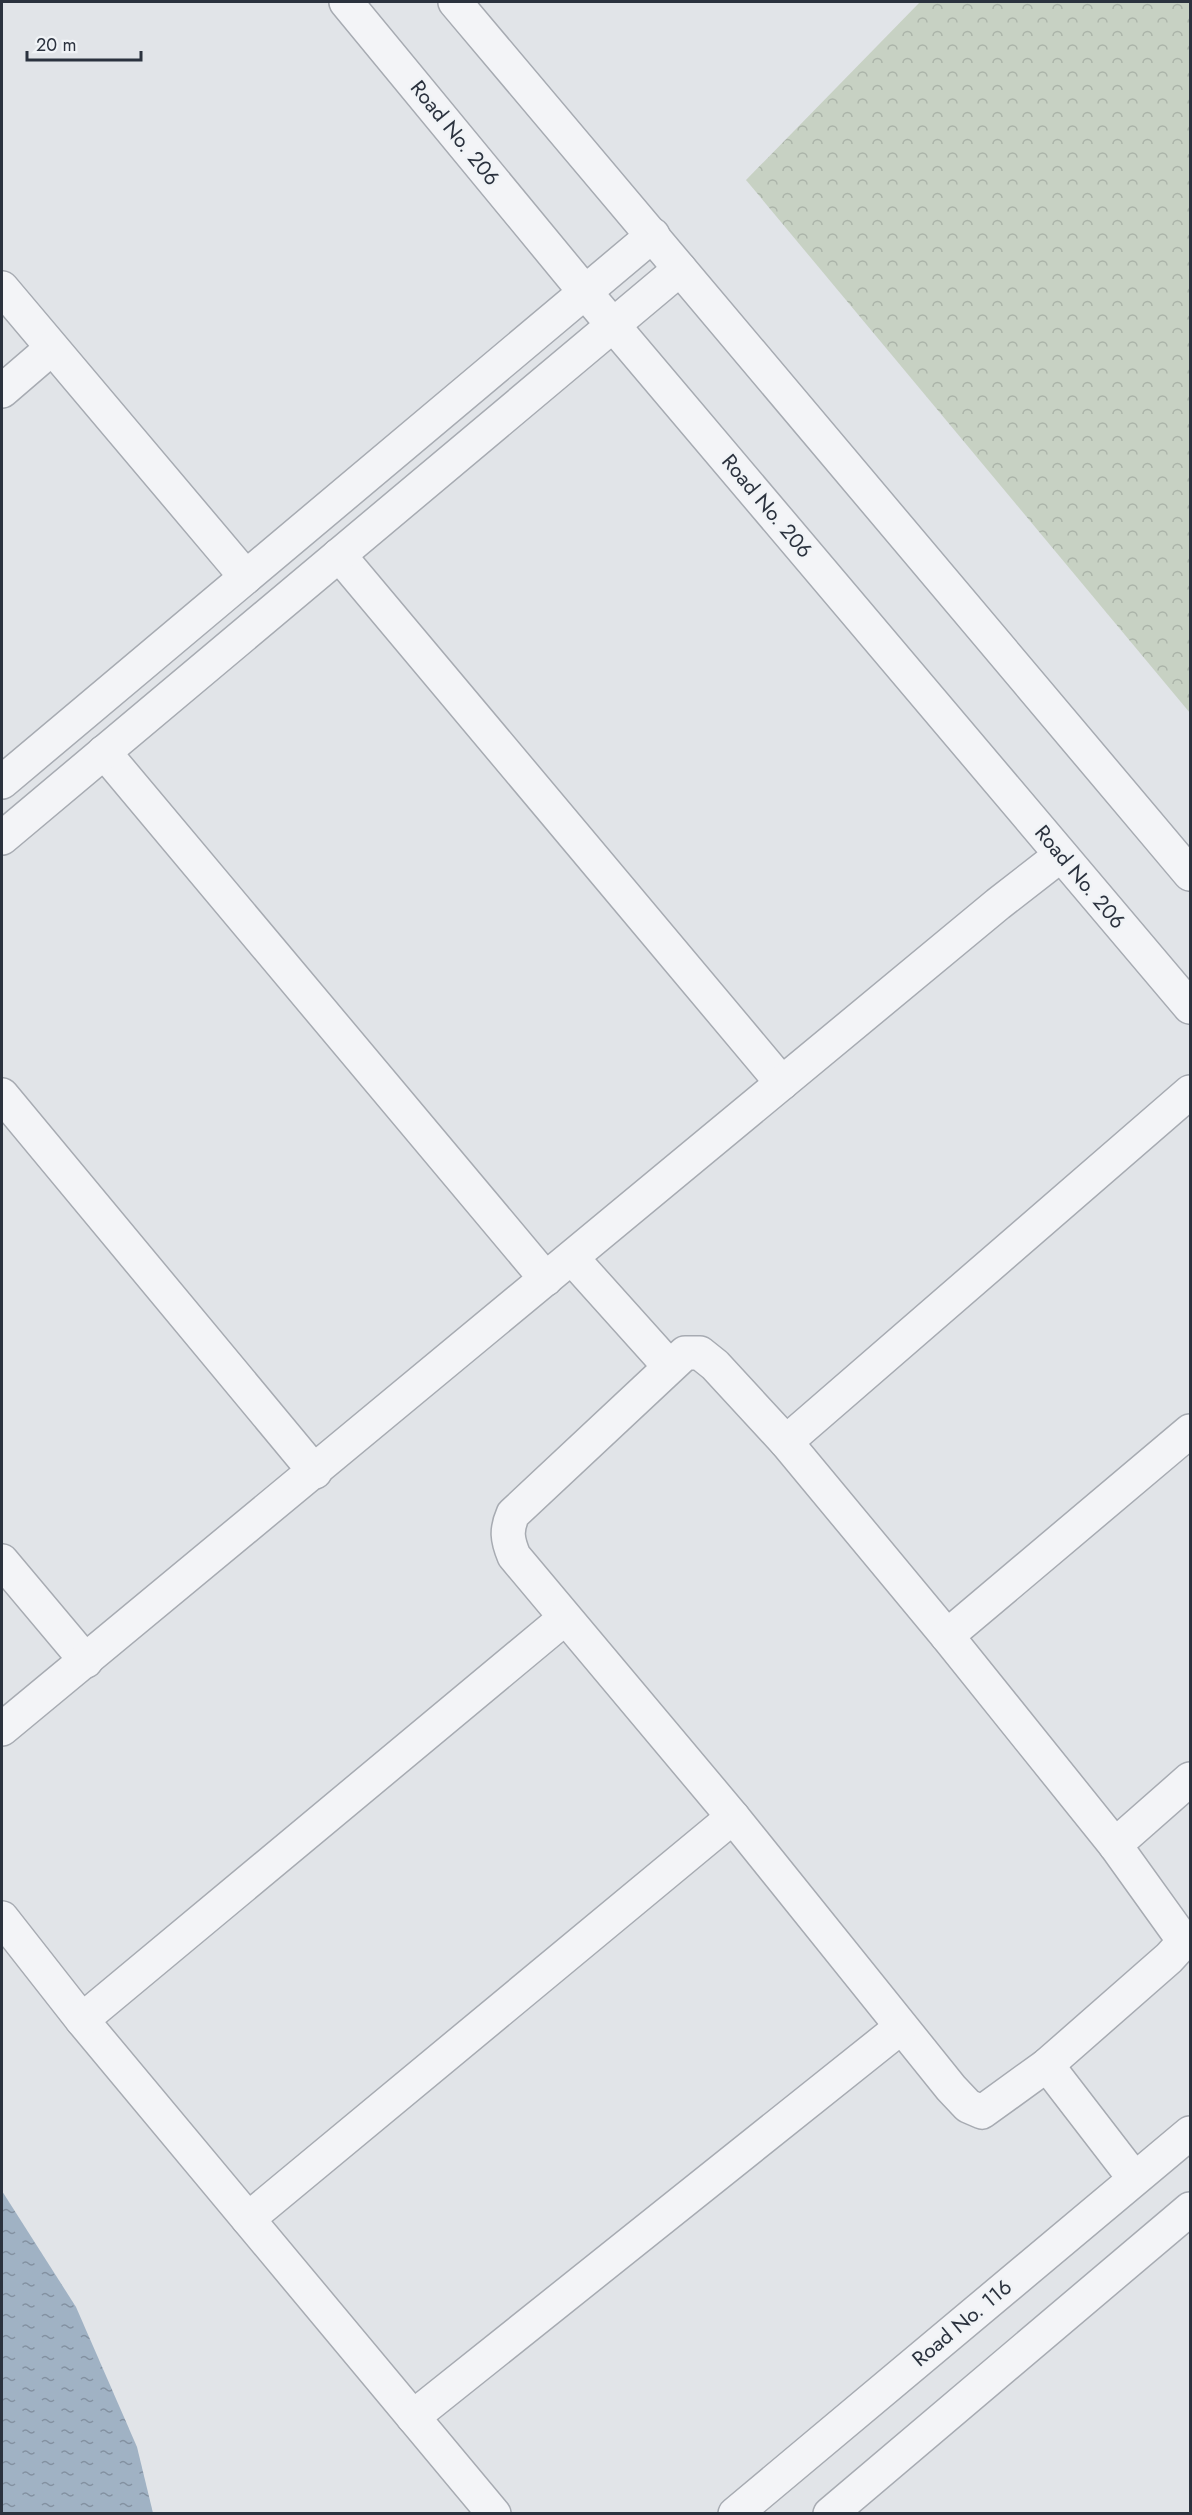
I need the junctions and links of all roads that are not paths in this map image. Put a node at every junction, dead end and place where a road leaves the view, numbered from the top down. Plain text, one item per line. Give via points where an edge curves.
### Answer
1 (346, 2) edge
2 (455, 2) edge
3 (652, 235) junction
4 (680, 268) junction
5 (2, 288) edge
6 (585, 292) junction
7 (614, 325) junction
8 (52, 348) junction
9 (2, 391) edge
10 (339, 555) junction
11 (246, 577) junction
12 (104, 752) junction
13 (2, 782) edge
14 (2, 838) edge
15 (1061, 855) junction
16 (1191, 874) edge
17 (1191, 1007) edge
18 (782, 1083) junction
19 (1191, 1092) edge
20 (2, 1095) edge
21 (572, 1258) junction
22 (546, 1279) junction
23 (669, 1365) junction
24 (1191, 1431) edge
25 (786, 1442) junction
26 (315, 1472) junction
27 (2, 1561) edge
28 (565, 1618) junction
29 (947, 1636) junction
30 (86, 1661) junction
31 (2, 1730) edge
32 (1191, 1779) edge
33 (733, 1817) junction
34 (1115, 1845) junction
35 (2, 1918) edge
36 (82, 2020) junction
37 (900, 2028) junction
38 (1047, 2065) junction
39 (1191, 2133) edge
40 (1134, 2178) junction
41 (1191, 2209) edge
42 (248, 2219) junction
43 (413, 2417) junction
44 (494, 2514) edge
45 (735, 2514) edge
46 (830, 2514) edge

1 - 6 street, Road No. 206
2 - 3 street
3 - 4 street
3 - 6 street
4 - 7 street
4 - 16 street
5 - 8 street
6 - 7 street, Road No. 206
6 - 11 street
7 - 10 street
7 - 15 street, Road No. 206
8 - 9 street
8 - 11 street
10 - 12 street
10 - 18 street
11 - 13 street
12 - 14 street
12 - 22 street
15 - 17 street, Road No. 206
15 - 18 street
18 - 21 street
19 - 25 street
20 - 26 street
21 - 22 street
21 - 23 street
22 - 26 street
23 - 25 street via 685,1353 700,1353
23 - 28 street via 510,1520 507,1539 514,1556
24 - 29 street
25 - 29 street
26 - 30 street
27 - 30 street
28 - 33 street
28 - 36 street
29 - 34 street
30 - 31 street
32 - 34 street
33 - 37 street
33 - 42 street
34 - 38 street via 1176,1927 1181,1937 1179,1947
35 - 36 street
36 - 42 street
37 - 38 street via 968,2106 982,2112
37 - 43 street
38 - 40 street
39 - 40 street, Road No. 116
40 - 45 street, Road No. 116
41 - 46 street
42 - 43 street
43 - 44 street

